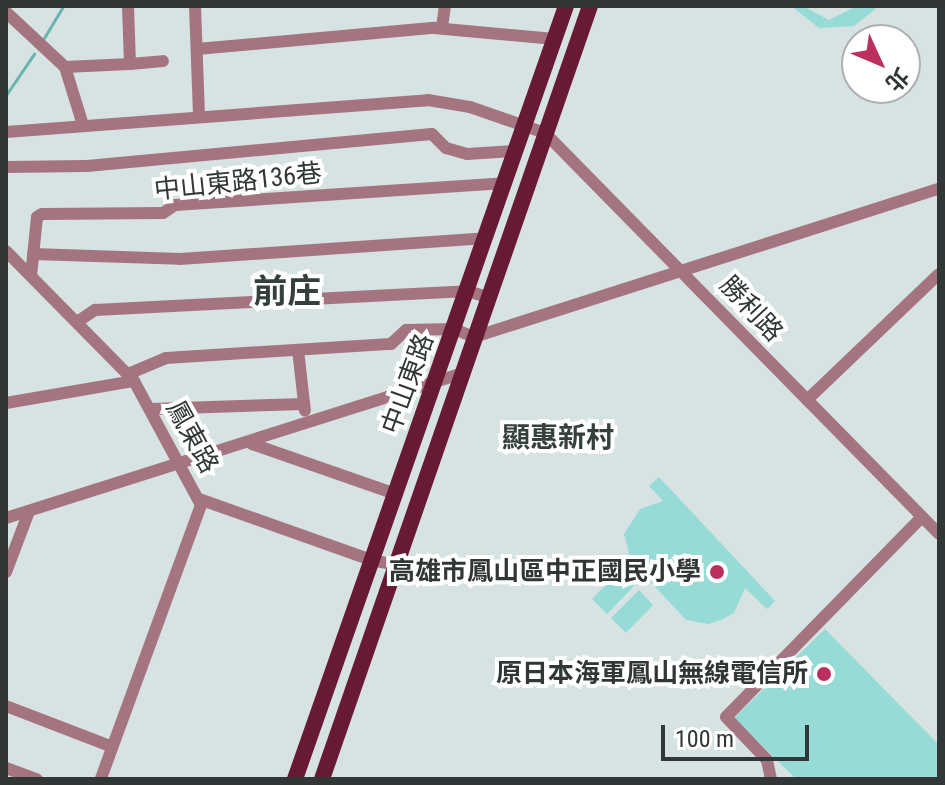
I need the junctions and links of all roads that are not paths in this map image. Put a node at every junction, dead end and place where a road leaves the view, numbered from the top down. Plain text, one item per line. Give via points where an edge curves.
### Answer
1 (128, 6) edge
2 (195, 6) edge
3 (445, 6) edge
4 (566, 6) edge
5 (590, 6) edge
6 (6, 12) edge
7 (442, 27) junction
8 (555, 39) junction
9 (197, 49) junction
10 (163, 61) dead end
11 (130, 64) junction
12 (65, 67) junction
13 (199, 116) junction
14 (83, 125) junction
15 (524, 125) junction
16 (6, 132) edge
17 (545, 133) junction
18 (515, 151) junction
19 (6, 167) edge
20 (504, 183) junction
21 (939, 189) edge
22 (486, 238) junction
23 (6, 251) edge
24 (33, 254) junction
25 (685, 272) junction
26 (939, 274) edge
27 (31, 276) junction
28 (468, 291) junction
29 (489, 298) junction
30 (77, 322) junction
31 (454, 329) junction
32 (474, 337) junction
33 (298, 350) junction
34 (462, 373) junction
35 (131, 378) junction
36 (434, 381) junction
37 (807, 400) junction
38 (6, 403) edge
39 (304, 404) junction
40 (151, 409) junction
41 (307, 423) junction
42 (252, 444) junction
43 (183, 463) junction
44 (393, 493) junction
45 (199, 499) junction
46 (28, 514) junction
47 (922, 517) junction
48 (6, 518) edge
49 (939, 534) edge
50 (371, 560) junction
51 (397, 565) junction
52 (6, 572) edge
53 (6, 706) edge
54 (110, 746) junction
55 (6, 768) edge
56 (37, 779) edge
57 (101, 779) edge
58 (295, 779) edge
59 (322, 779) edge
60 (771, 779) edge

1 - 11 street
2 - 9 street
3 - 7 street
4 - 8 main road, 中山東路
5 - 17 main road, 中山東路
6 - 12 street
7 - 8 street
7 - 9 street
8 - 15 main road, 中山東路
9 - 13 street
10 - 11 street
11 - 12 street
12 - 14 street
13 - 14 street, 勝利路
13 - 15 street, 勝利路 via 428,100
14 - 16 street, 勝利路
15 - 17 street, 勝利路
15 - 18 main road, 中山東路
17 - 25 street, 勝利路
17 - 29 main road, 中山東路
18 - 19 street via 467,154 446,148 432,134 87,166
18 - 20 main road, 中山東路
20 - 22 main road, 中山東路
20 - 24 street, 中山東路136巷 via 175,205 163,213 42,214 37,217
21 - 25 street
22 - 24 street via 180,259
22 - 28 main road, 中山東路
23 - 27 street, 鳳東路
24 - 27 street, 中山東路136巷
25 - 32 street
25 - 37 street, 勝利路
26 - 37 street
27 - 30 street, 鳳東路
28 - 29 street
28 - 30 street via 95,310
28 - 31 main road, 中山東路
29 - 32 main road, 中山東路
30 - 35 street, 鳳東路
31 - 32 street
31 - 33 street via 406,330 384,346
31 - 36 main road, 中山東路
32 - 34 main road, 中山東路
33 - 35 street via 166,358
33 - 39 street
34 - 36 street
34 - 51 main road, 中山東路
35 - 38 street
35 - 40 street, 鳳東路
36 - 41 street
36 - 44 main road, 中山東路
37 - 47 street, 勝利路
39 - 40 street
39 - 41 street
40 - 43 street, 鳳東路
41 - 42 street
42 - 43 street
42 - 44 street
43 - 45 street, 鳳東路
43 - 46 street
44 - 50 main road, 中山東路
45 - 50 street
45 - 54 street, 鳳東路
46 - 48 street
46 - 52 street
47 - 49 street, 勝利路
47 - 60 street via 726,717 767,760
50 - 51 street
50 - 58 main road, 中山東路
51 - 59 main road, 中山東路
53 - 54 street
54 - 57 street, 鳳東路
55 - 56 street

